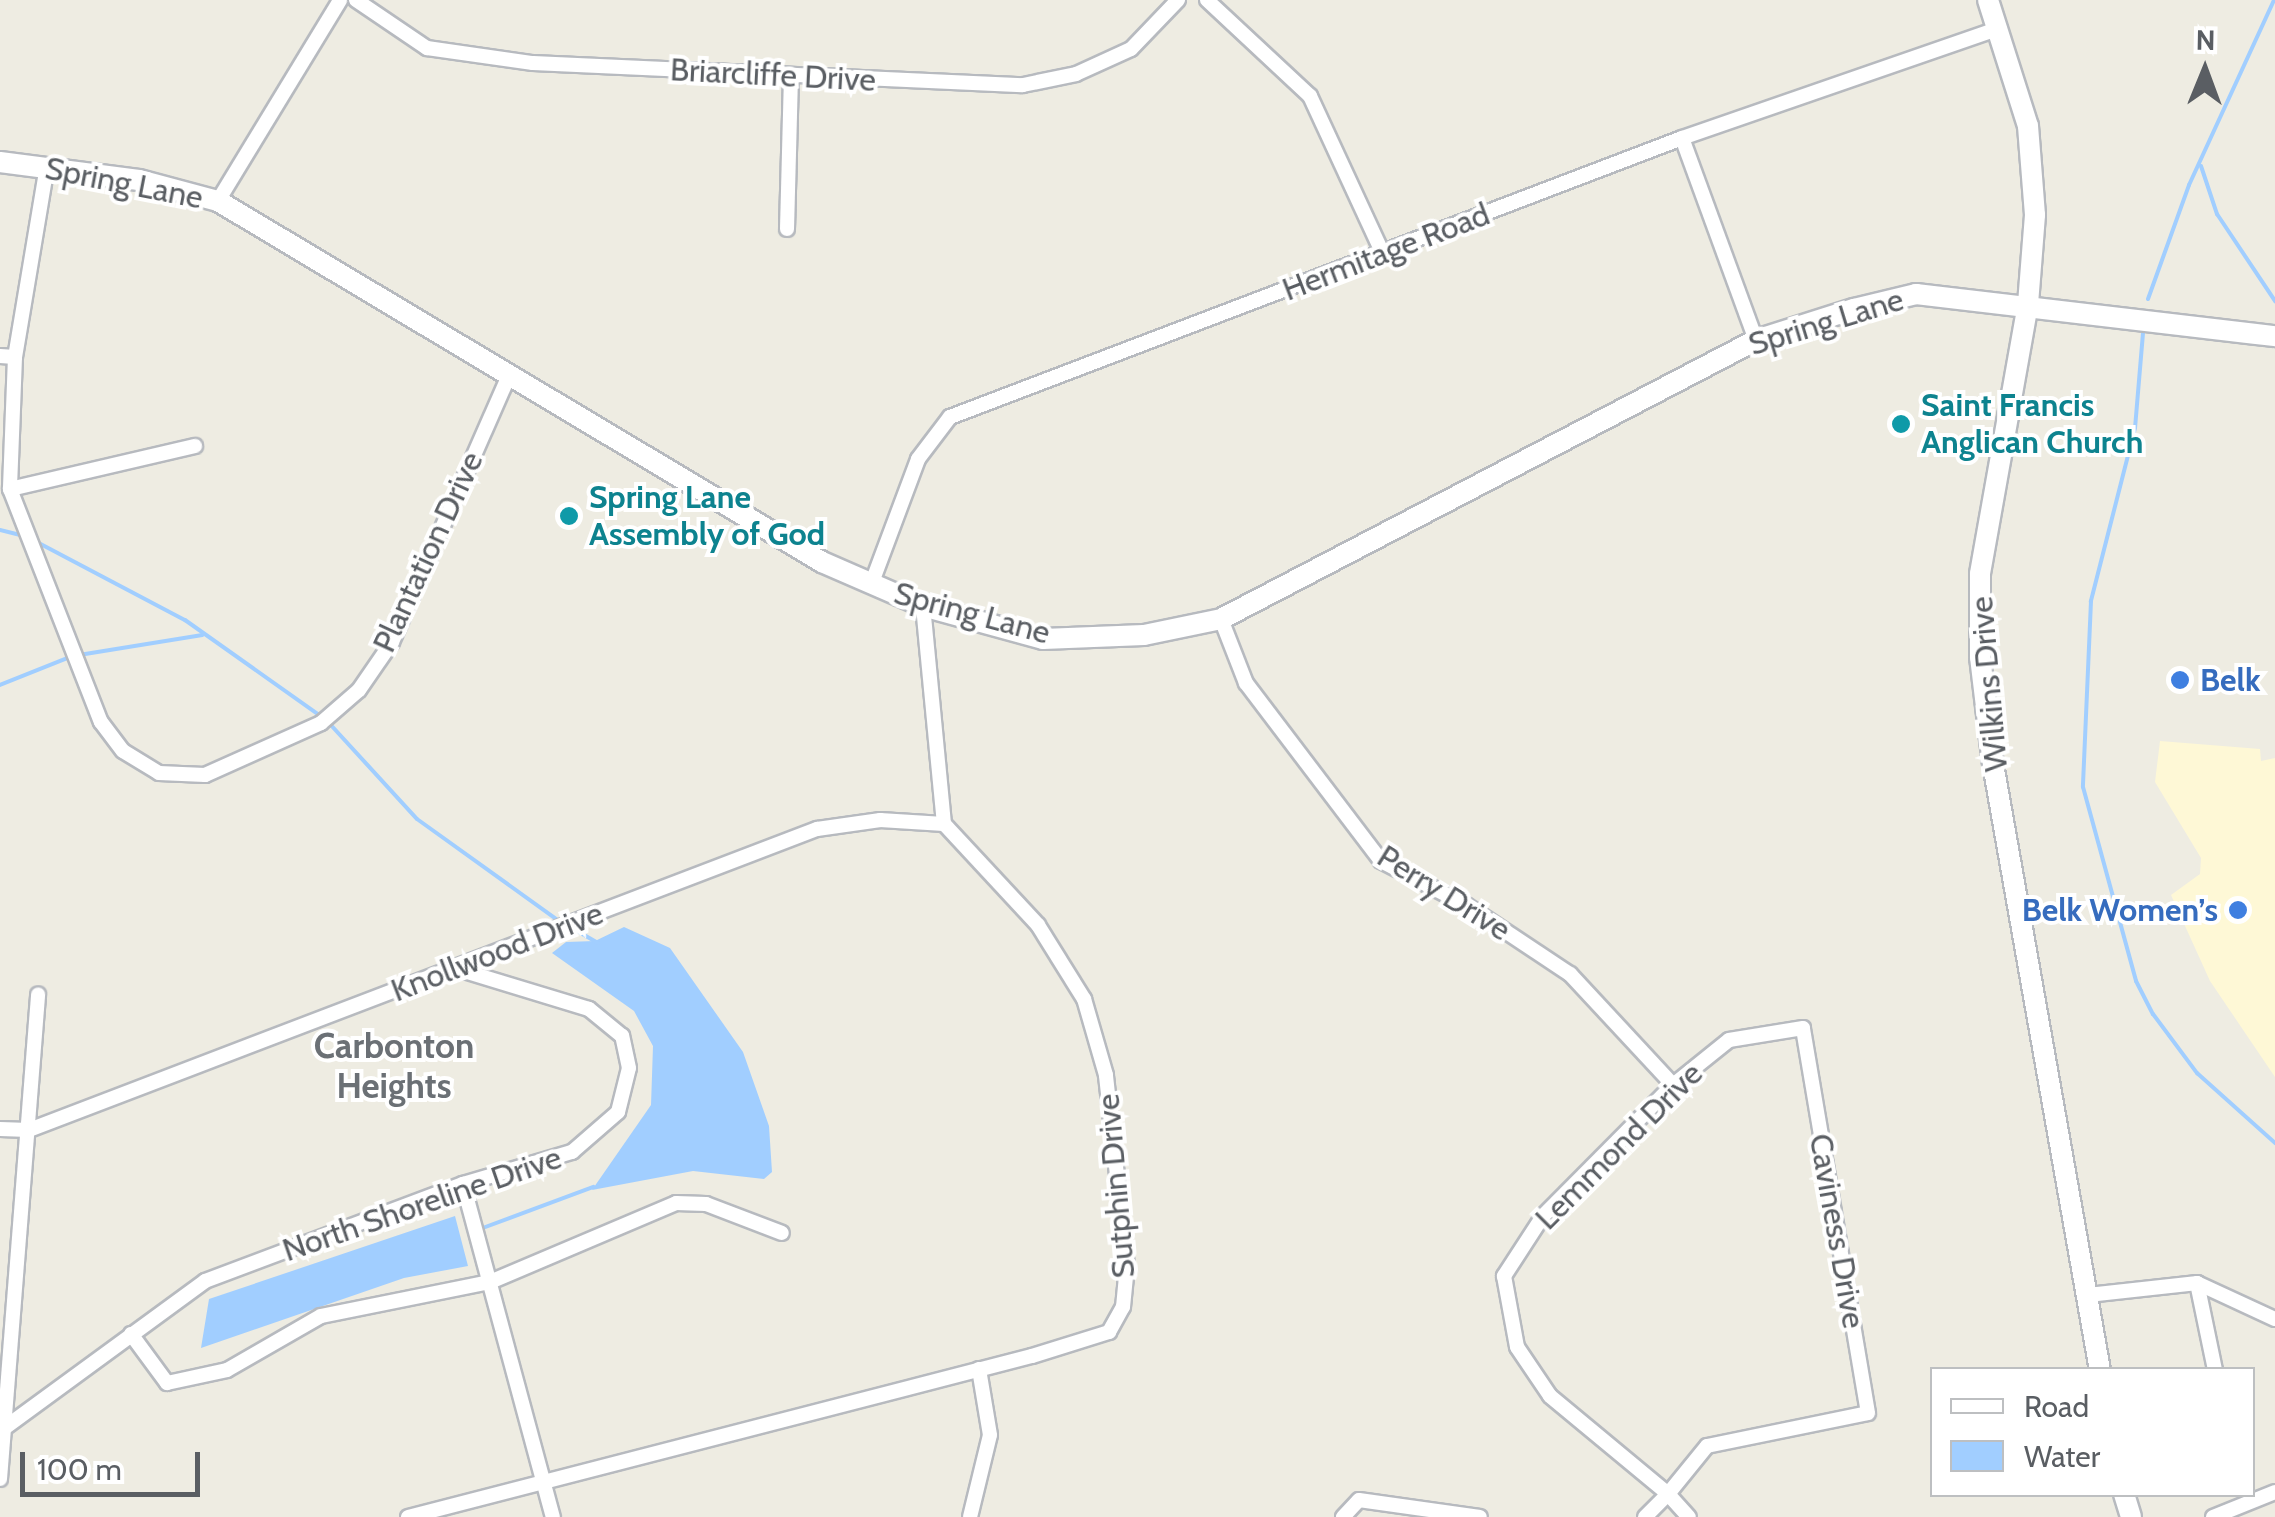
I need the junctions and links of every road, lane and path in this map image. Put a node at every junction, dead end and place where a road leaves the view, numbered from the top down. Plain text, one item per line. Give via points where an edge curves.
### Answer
1 (340, 0) edge
2 (356, 0) edge
3 (1178, 0) edge
4 (1207, 0) edge
5 (1988, 0) edge
6 (2000, 28) junction
7 (791, 77) junction
8 (1682, 138) junction
9 (0, 162) edge
10 (47, 166) junction
11 (218, 201) junction
12 (787, 229) dead end
13 (1383, 254) junction
14 (2028, 304) junction
15 (2275, 336) edge
16 (1756, 340) junction
17 (8, 356) edge
18 (509, 376) junction
19 (195, 446) dead end
20 (10, 489) junction
21 (871, 584) junction
22 (922, 606) junction
23 (1221, 619) junction
24 (944, 824) junction
25 (455, 969) junction
26 (38, 994) dead end
27 (1806, 1049) joint
28 (1673, 1086) junction
29 (0, 1129) edge
30 (29, 1130) junction
31 (463, 1184) junction
32 (782, 1233) dead end
33 (490, 1282) junction
34 (2197, 1282) junction
35 (2088, 1295) junction
36 (2275, 1319) edge
37 (131, 1334) junction
38 (2100, 1367) edge
39 (2214, 1367) edge
40 (978, 1369) junction
41 (3, 1429) junction
42 (0, 1480) edge
43 (544, 1483) junction
44 (1668, 1494) junction
45 (2244, 1498) edge
46 (408, 1517) edge
47 (553, 1517) edge
48 (970, 1517) edge
49 (1342, 1517) edge
50 (1480, 1517) edge
51 (1645, 1517) edge
52 (1689, 1517) edge
53 (2212, 1517) edge

1 - 11 street
2 - 7 street, Briarcliffe Drive via 427,48 533,63
3 - 7 street, Briarcliffe Drive via 1131,49 1076,74 1023,85
4 - 13 street via 1310,96
5 - 6 street, Wilkins Drive
6 - 8 street, Hermitage Road
6 - 14 street, Wilkins Drive via 2028,126 2035,214
7 - 12 street
8 - 13 street, Hermitage Road
8 - 16 street
9 - 10 street, Spring Lane
10 - 11 street, Spring Lane
10 - 17 street, Plantation Drive
11 - 18 street, Spring Lane
13 - 21 street, Hermitage Road via 950,417 918,459
14 - 15 street, Spring Lane
14 - 16 street, Spring Lane via 1916,294
14 - 35 street, Wilkins Drive via 1980,574 1980,657 1993,764
16 - 23 street, Spring Lane
17 - 20 street, Plantation Drive
18 - 20 street, Plantation Drive via 392,642 358,690 321,723 205,775 159,774 123,751 101,722
18 - 21 street, Spring Lane via 822,562
19 - 20 street
21 - 22 street, Spring Lane
22 - 23 street, Spring Lane via 1043,639 1144,635
22 - 24 street
23 - 28 street, Perry Drive via 1246,683 1381,861 1466,905 1570,974
24 - 25 street, Knollwood Drive via 880,820 817,828
24 - 40 street, Sutphin Drive via 1038,925 1084,1000 1106,1074 1127,1266 1123,1307 1109,1332
25 - 30 street, Knollwood Drive
25 - 31 street, North Shoreline Drive via 589,1009 622,1036 629,1068 618,1112 572,1152
26 - 30 street
27 - 28 street, Lemmond Drive via 1803,1028 1729,1040
27 - 44 street, Caviness Drive via 1868,1414 1707,1446
28 - 44 street, Lemmond Drive via 1543,1216 1504,1276 1517,1347 1550,1396
29 - 30 street, Knollwood Drive
30 - 41 street
31 - 33 street
31 - 37 street, North Shoreline Drive via 205,1281
32 - 33 street via 706,1204 676,1204
33 - 37 street via 321,1316 227,1370 167,1383
33 - 43 street
34 - 35 street
34 - 36 street
34 - 39 street
35 - 38 street, Wilkins Drive
37 - 41 street, North Shoreline Drive
40 - 43 street, Sutphin Drive
40 - 48 street via 990,1435
41 - 42 street
43 - 46 street, Sutphin Drive
43 - 47 street
44 - 51 street
44 - 52 street, Lemmond Drive
45 - 53 street
49 - 50 street via 1359,1500

